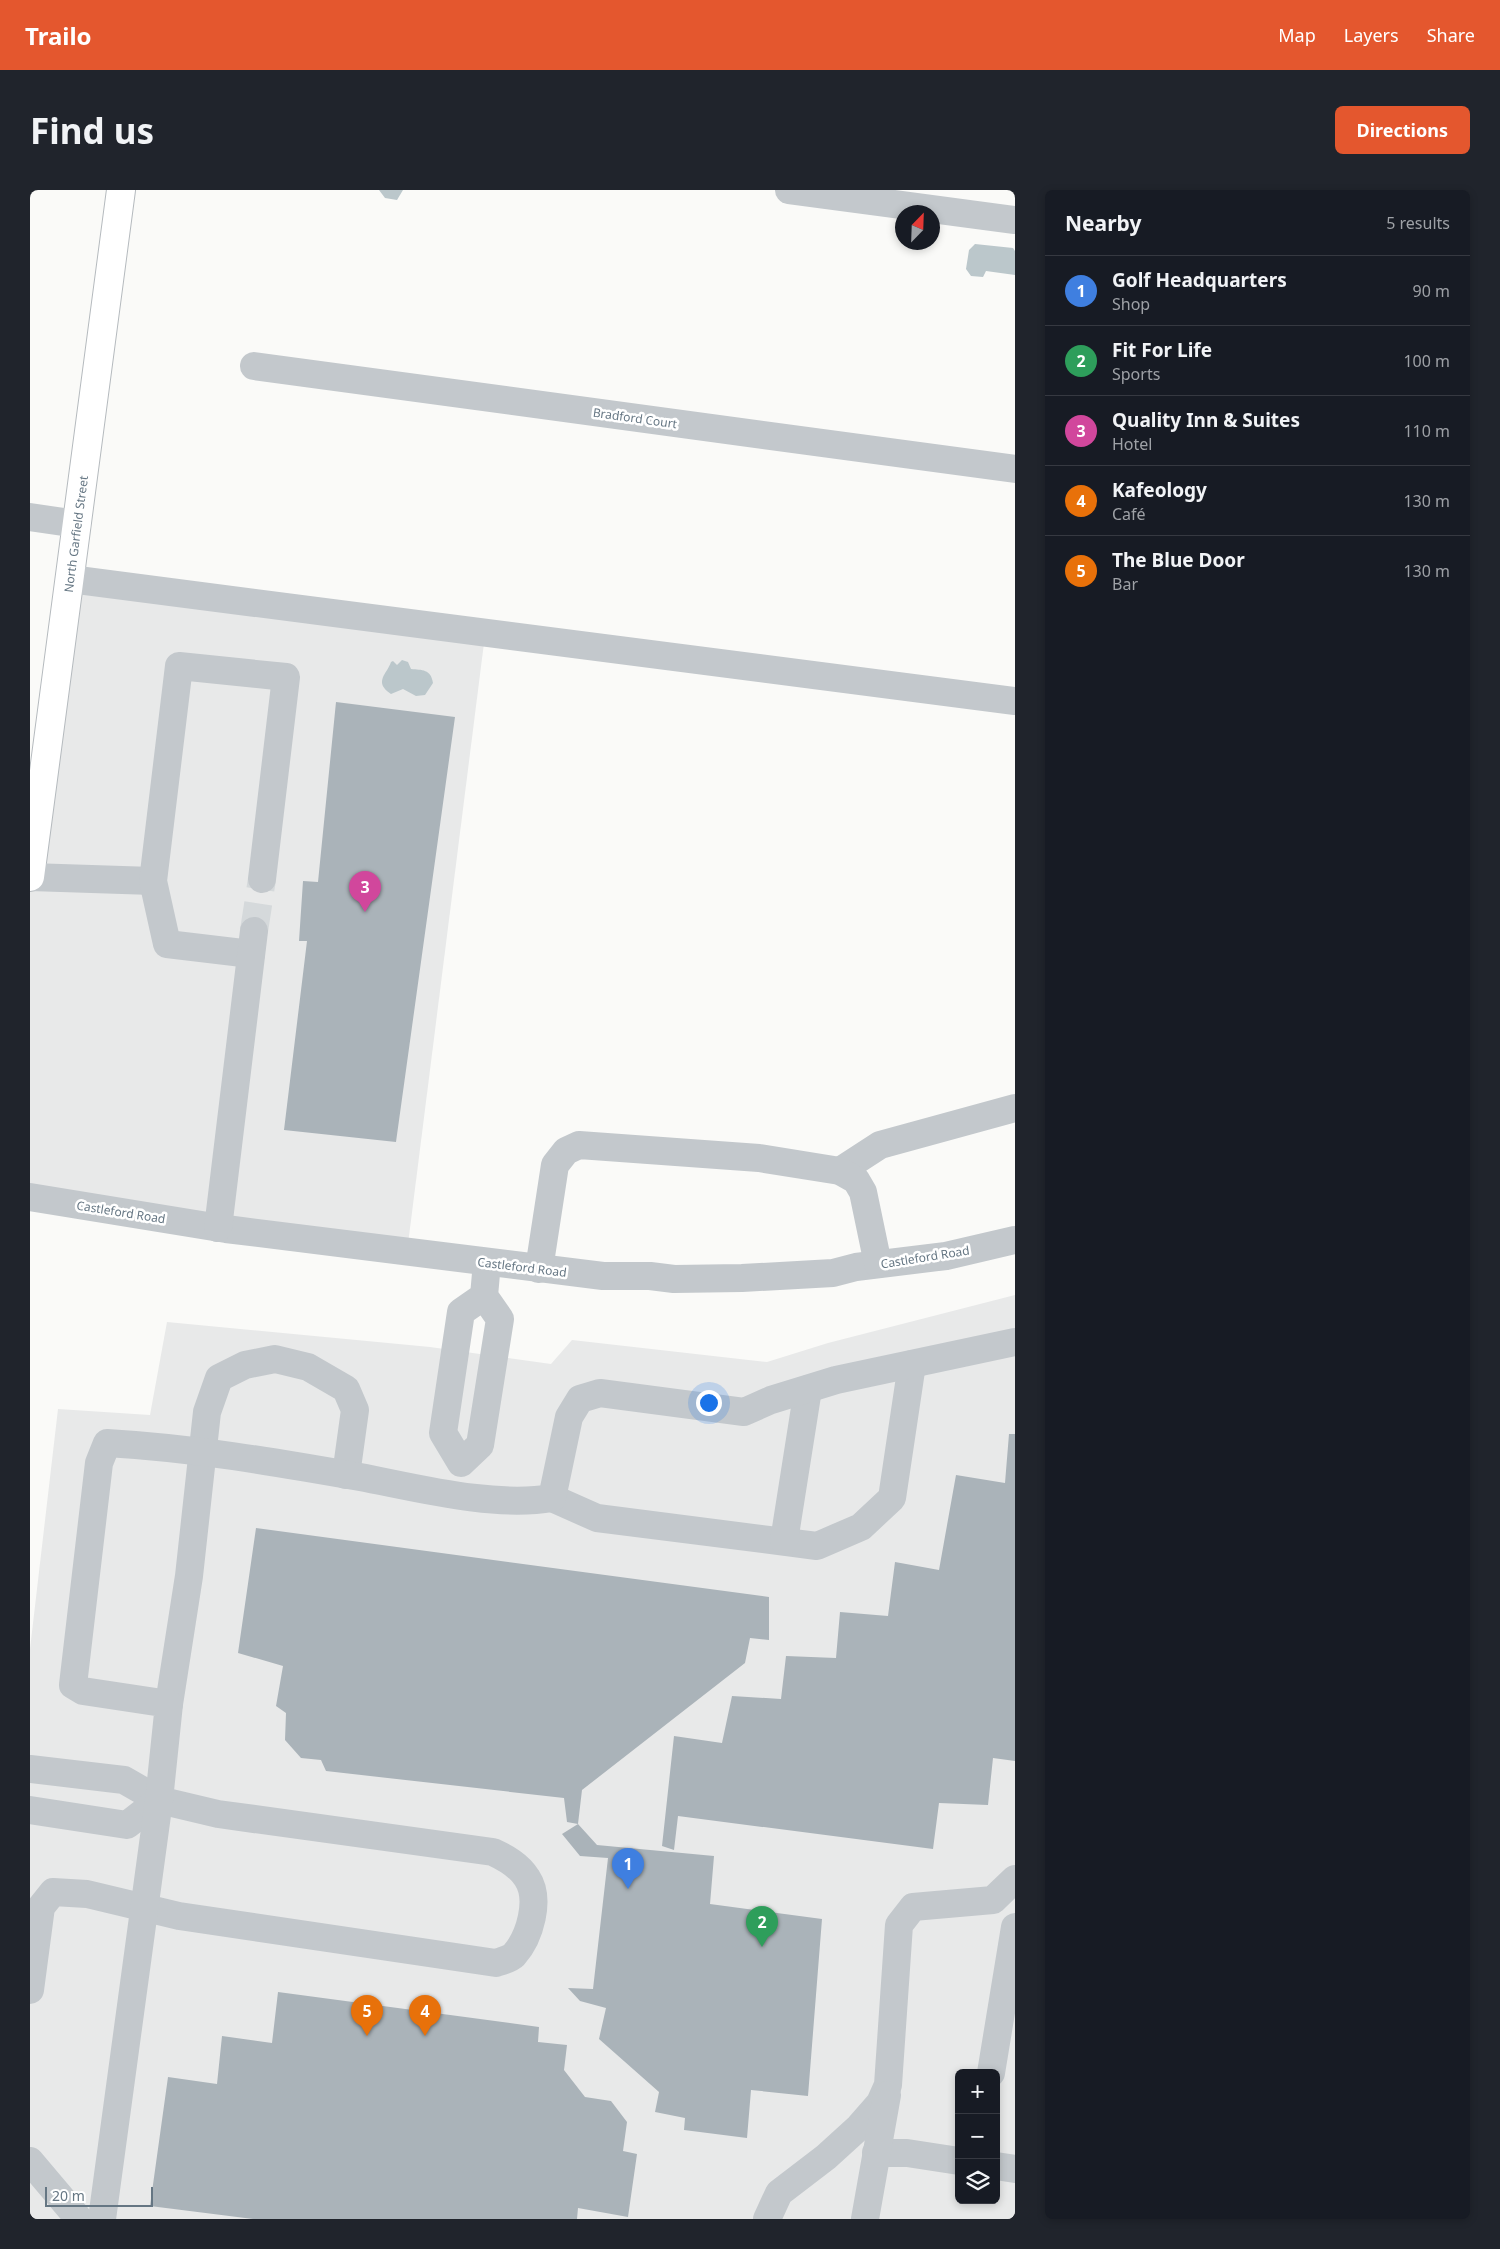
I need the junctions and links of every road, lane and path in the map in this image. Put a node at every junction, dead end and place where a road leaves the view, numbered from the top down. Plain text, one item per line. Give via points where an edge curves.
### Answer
1 (121, 190) edge
2 (789, 190) edge
3 (1015, 220) edge
4 (254, 366) dead end
5 (1015, 469) edge
6 (30, 517) edge
7 (77, 524) junction
8 (70, 579) junction
9 (1015, 701) edge
10 (30, 877) edge
11 (262, 879) tunnel mouth
12 (153, 881) junction
13 (1015, 1108) edge
14 (840, 1172) junction
15 (30, 1197) edge
16 (218, 1228) junction
17 (1015, 1240) edge
18 (487, 1262) junction
19 (878, 1264) junction
20 (540, 1269) junction
21 (484, 1296) junction
22 (1015, 1342) edge
23 (912, 1364) junction
24 (808, 1389) junction
25 (201, 1450) junction
26 (461, 1463) junction
27 (346, 1475) junction
28 (454, 1494) junction
29 (552, 1498) junction
30 (784, 1541) junction
31 (169, 1704) junction
32 (30, 1769) edge
33 (159, 1800) junction
34 (30, 1810) edge
35 (1015, 1879) edge
36 (1004, 1902) edge
37 (144, 1908) junction
38 (1015, 1927) edge
39 (30, 1990) edge
40 (992, 2069) edge
41 (888, 2085) junction
42 (876, 2153) junction
43 (955, 2159) edge
44 (30, 2161) edge
45 (1000, 2166) edge
46 (1015, 2168) edge
47 (779, 2193) junction
48 (79, 2219) edge
49 (102, 2219) edge
50 (746, 2219) edge
51 (767, 2219) edge
52 (865, 2219) edge

1 - 7 main road, North Garfield Street
2 - 3 street
4 - 5 street, Bradford Court
6 - 7 street
7 - 8 main road, North Garfield Street
8 - 9 street
8 - 10 main road, North Garfield Street
10 - 12 street
11 - 12 street via 286,677 179,666
12 - 16 street via 167,944 253,942
13 - 14 street via 880,1145
14 - 19 street via 856,1180 863,1192
14 - 20 street via 759,1158 579,1145 566,1151 555,1165
15 - 16 street, Castleford Road
16 - 18 street, Castleford Road
17 - 19 street, Castleford Road via 946,1256
18 - 20 street, Castleford Road
18 - 21 street
19 - 20 street, Castleford Road via 833,1273 742,1278 611,1276
21 - 26 street via 500,1320 480,1446
21 - 26 street via 461,1312 443,1433
22 - 23 street
23 - 24 street
23 - 30 street via 892,1498 861,1527 817,1546
24 - 29 street via 744,1412 600,1393 580,1399 569,1417
24 - 30 street
25 - 27 street
25 - 27 street via 207,1412 219,1378 245,1365 275,1359 308,1367 346,1389 355,1410
25 - 31 street via 189,1576
25 - 31 street via 107,1443 99,1463 73,1685 83,1691
26 - 28 street
27 - 28 street
28 - 29 street via 528,1502
29 - 30 street via 597,1518
31 - 33 street
32 - 33 street via 124,1780
33 - 34 street via 127,1825
33 - 37 street
33 - 37 street via 218,1814 493,1852 511,1860 528,1879 534,1904 528,1933 513,1956 496,1963 179,1916
35 - 36 street
36 - 41 street via 913,1907 899,1925
37 - 39 street via 87,1894 54,1892 41,1907
37 - 49 street
38 - 40 street
41 - 42 street
41 - 47 street via 880,2103 859,2127 826,2158
42 - 43 street via 907,2153
42 - 52 street
44 - 48 street
45 - 46 street
47 - 50 street
47 - 51 street

